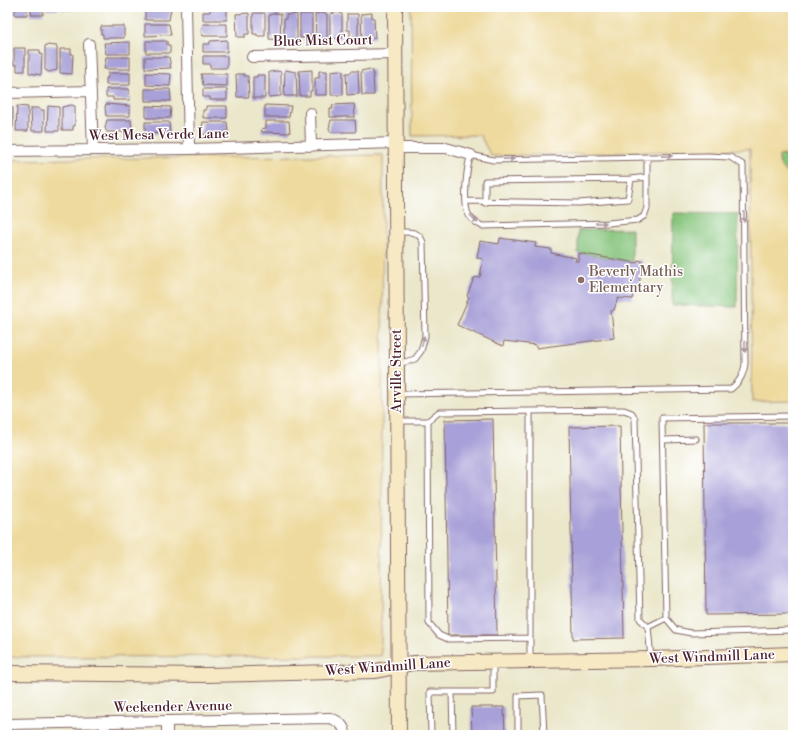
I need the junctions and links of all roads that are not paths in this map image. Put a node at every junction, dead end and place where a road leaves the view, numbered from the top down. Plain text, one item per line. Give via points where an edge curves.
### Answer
1 (186, 7) edge
2 (394, 7) edge
3 (89, 44) dead end
4 (395, 54) junction
5 (252, 57) dead end
6 (91, 91) junction
7 (7, 92) edge
8 (310, 113) dead end
9 (310, 146) junction
10 (396, 146) junction
11 (189, 149) junction
12 (93, 150) junction
13 (7, 151) edge
14 (471, 156) junction
15 (646, 157) junction
16 (647, 177) junction
17 (631, 179) junction
18 (467, 201) junction
19 (485, 203) junction
20 (396, 232) junction
21 (397, 364) junction
22 (397, 394) junction
23 (530, 410) junction
24 (793, 416) edge
25 (397, 421) junction
26 (428, 421) junction
27 (696, 439) dead end
28 (663, 440) junction
29 (666, 618) junction
30 (648, 627) junction
31 (793, 630) edge
32 (530, 638) junction
33 (793, 654) edge
34 (652, 659) junction
35 (530, 661) junction
36 (493, 662) junction
37 (398, 666) junction
38 (7, 673) edge
39 (452, 692) junction
40 (167, 722) junction
41 (105, 723) junction
42 (7, 724) edge
43 (105, 735) edge
44 (167, 735) edge
45 (345, 735) edge
46 (399, 735) edge
47 (431, 735) edge
48 (453, 735) edge
49 (518, 735) edge
50 (544, 735) edge

1 - 11 street
2 - 4 street, Arville Street
3 - 6 street
4 - 5 street, Blue Mist Court
4 - 10 street, Arville Street
6 - 7 street
6 - 12 street
8 - 9 street
9 - 10 street, West Mesa Verde Lane
9 - 11 street, West Mesa Verde Lane
10 - 14 street, West Mesa Verde Lane via 446,148
10 - 20 street, Arville Street
11 - 12 street, West Mesa Verde Lane
12 - 13 street, West Mesa Verde Lane
14 -> 15 lane via 493,160
14 - 18 lane via 467,167
15 - 16 lane
15 -> 22 lane via 730,157 743,164 745,364 742,378 736,385 731,389
16 - 17 lane
18 -> 16 lane via 468,212 474,222 482,226 638,220 644,216 647,208
17 - 19 lane via 628,199 579,203
17 - 19 lane via 485,181
18 - 19 lane
20 - 21 street, Arville Street
21 -> 20 lane via 415,360 421,351 425,336 423,242 414,232
21 - 22 street, Arville Street
22 - 25 street, Arville Street
23 - 26 lane via 440,412
23 - 30 lane via 624,410 632,413 635,419 640,619
23 - 32 lane
24 - 28 lane via 662,418
25 - 26 lane
25 - 37 street, Arville Street
26 - 32 lane via 429,623 439,635 448,639
27 - 28 lane
28 - 29 lane
29 - 30 lane
29 - 31 lane via 676,630 690,632
30 - 34 lane
32 - 35 lane
33 - 34 street, West Windmill Lane
34 - 35 street, West Windmill Lane
35 - 36 street, West Windmill Lane
36 - 37 street, West Windmill Lane via 413,663
36 - 39 lane via 493,692
37 - 38 street, West Windmill Lane via 376,671 207,675
37 - 46 street, Arville Street
39 - 47 lane via 430,692
39 - 48 lane
40 - 41 street, Weekender Avenue
40 - 44 street
40 - 45 street, Weekender Avenue via 330,718 339,722
41 - 42 street, Weekender Avenue
41 - 43 street
49 - 50 lane via 518,696 542,695

